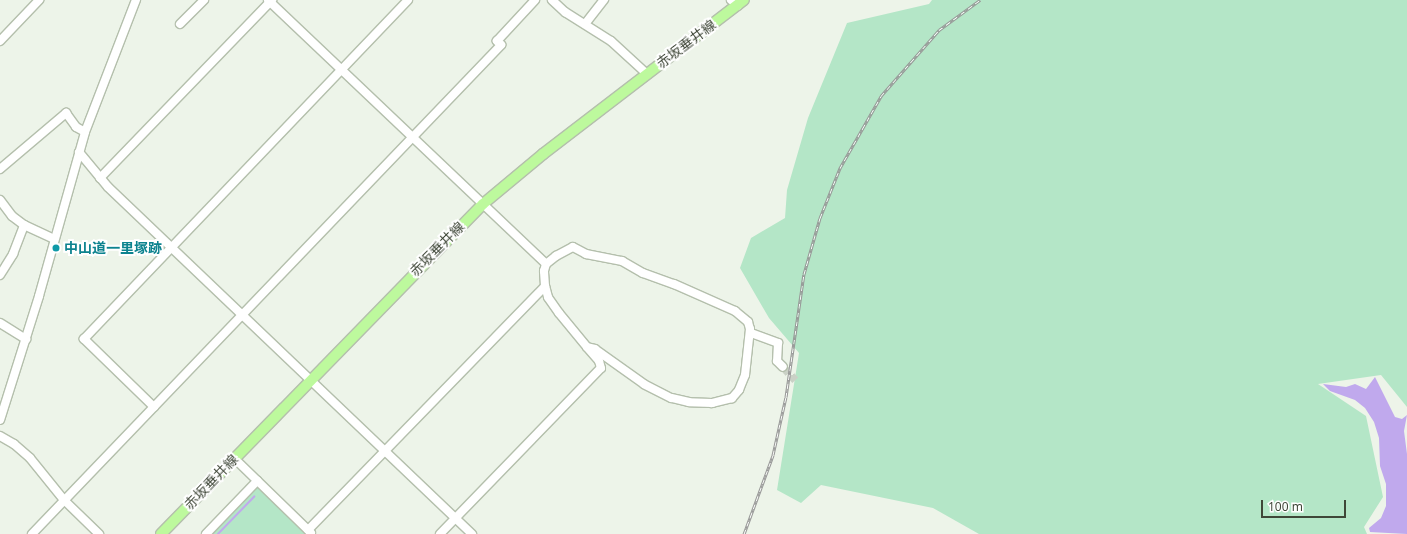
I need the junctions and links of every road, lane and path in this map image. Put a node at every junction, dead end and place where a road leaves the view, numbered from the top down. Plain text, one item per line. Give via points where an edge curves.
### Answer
1 (39, 0) edge
2 (136, 0) edge
3 (204, 0) edge
4 (408, 0) edge
5 (535, 0) edge
6 (552, 0) edge
7 (604, 0) edge
8 (270, 1) edge
9 (738, 2) edge
10 (180, 24) dead end
11 (584, 24) junction
12 (0, 41) edge
13 (341, 70) junction
14 (647, 74) junction
15 (85, 132) junction
16 (412, 138) junction
17 (79, 152) junction
18 (0, 169) edge
19 (100, 178) junction
20 (0, 200) edge
21 (483, 204) junction
22 (24, 226) junction
23 (54, 240) junction
24 (172, 247) junction
25 (546, 264) junction
26 (0, 275) edge
27 (545, 286) junction
28 (242, 315) junction
29 (0, 323) edge
30 (750, 333) junction
31 (26, 339) junction
32 (587, 347) junction
33 (783, 367) tunnel mouth
34 (310, 380) junction
35 (154, 407) junction
36 (0, 420) edge
37 (0, 436) edge
38 (385, 450) junction
39 (234, 459) junction
40 (257, 481) junction
41 (64, 500) junction
42 (456, 518) junction
43 (310, 532) edge
44 (32, 534) edge
45 (99, 534) edge
46 (161, 534) edge
47 (206, 534) edge
48 (440, 534) edge
49 (472, 534) edge

1 - 12 street
2 - 15 street
3 - 10 street
4 - 13 street
5 - 16 street via 498,41 501,45
6 - 11 street
7 - 11 street
8 - 13 street
8 - 19 street
9 - 14 main road, 赤坂垂井線
11 - 14 street via 611,40
13 - 16 street
13 - 24 street
14 - 21 main road, 赤坂垂井線 via 510,180
15 - 17 street
15 - 18 street via 76,127 66,113
16 - 21 street
16 - 28 street
17 - 19 street
17 - 23 street
19 - 24 street
20 - 22 street via 12,216
21 - 25 street
21 - 34 main road, 赤坂垂井線
22 - 23 street
22 - 26 street via 13,254
23 - 31 street
24 - 28 street
24 - 35 street via 84,339
25 - 27 street
25 - 30 street via 573,247 586,254 622,261 643,273 734,311 748,322
27 - 32 street via 559,313
27 - 38 street
28 - 34 street
28 - 35 street
29 - 31 street
30 - 32 street via 745,375 740,390 732,398 712,403 671,398 644,384 596,348
30 - 33 street via 778,343 777,361
31 - 36 street
32 - 42 street via 599,361 601,368
34 - 38 street
34 - 39 main road, 赤坂垂井線
35 - 41 street
37 - 41 street via 14,444 34,462
38 - 42 street
38 - 43 street
39 - 40 street
39 - 46 main road, 赤坂垂井線
40 - 43 street
40 - 47 street
41 - 44 street
41 - 45 street
42 - 48 street
42 - 49 street

